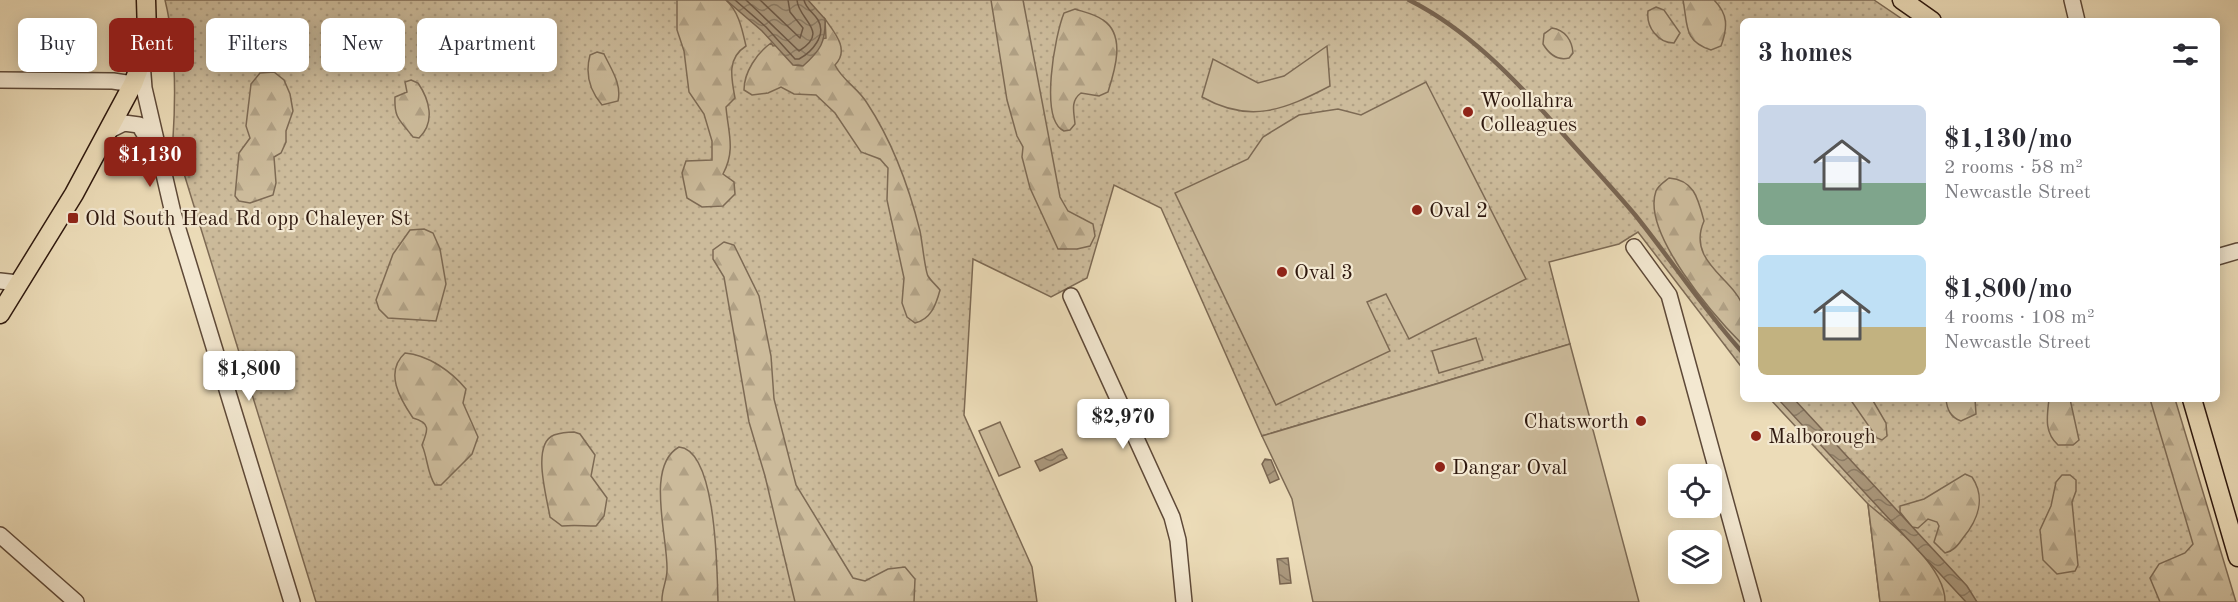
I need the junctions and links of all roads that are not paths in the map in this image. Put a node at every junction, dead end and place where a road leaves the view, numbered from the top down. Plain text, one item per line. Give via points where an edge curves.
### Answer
1 (146, 0) edge
2 (1902, 0) edge
3 (2072, 0) edge
4 (147, 18) edge
5 (1928, 18) edge
6 (2076, 18) edge
7 (138, 72) edge
8 (143, 72) edge
9 (0, 80) edge
10 (133, 84) junction
11 (110, 130) junction
12 (173, 213) junction
13 (1635, 247) dead end
14 (2238, 251) edge
15 (2220, 256) edge
16 (9, 282) edge
17 (1071, 296) dead end
18 (0, 314) edge
19 (2193, 402) edge
20 (0, 536) edge
21 (2238, 557) edge
22 (76, 602) edge
23 (292, 602) edge
24 (1184, 602) edge
25 (1753, 602) edge

1 - 4 main road
2 - 5 main road
3 - 6 street
7 - 10 main road
8 - 12 street
9 - 10 street
10 - 11 main road
11 - 12 street via 124,123 139,125
11 - 16 main road
12 - 23 street
13 - 25 street via 1669,296
14 - 15 street
16 - 18 main road
17 - 24 street via 1172,517
19 - 21 main road
20 - 22 street

